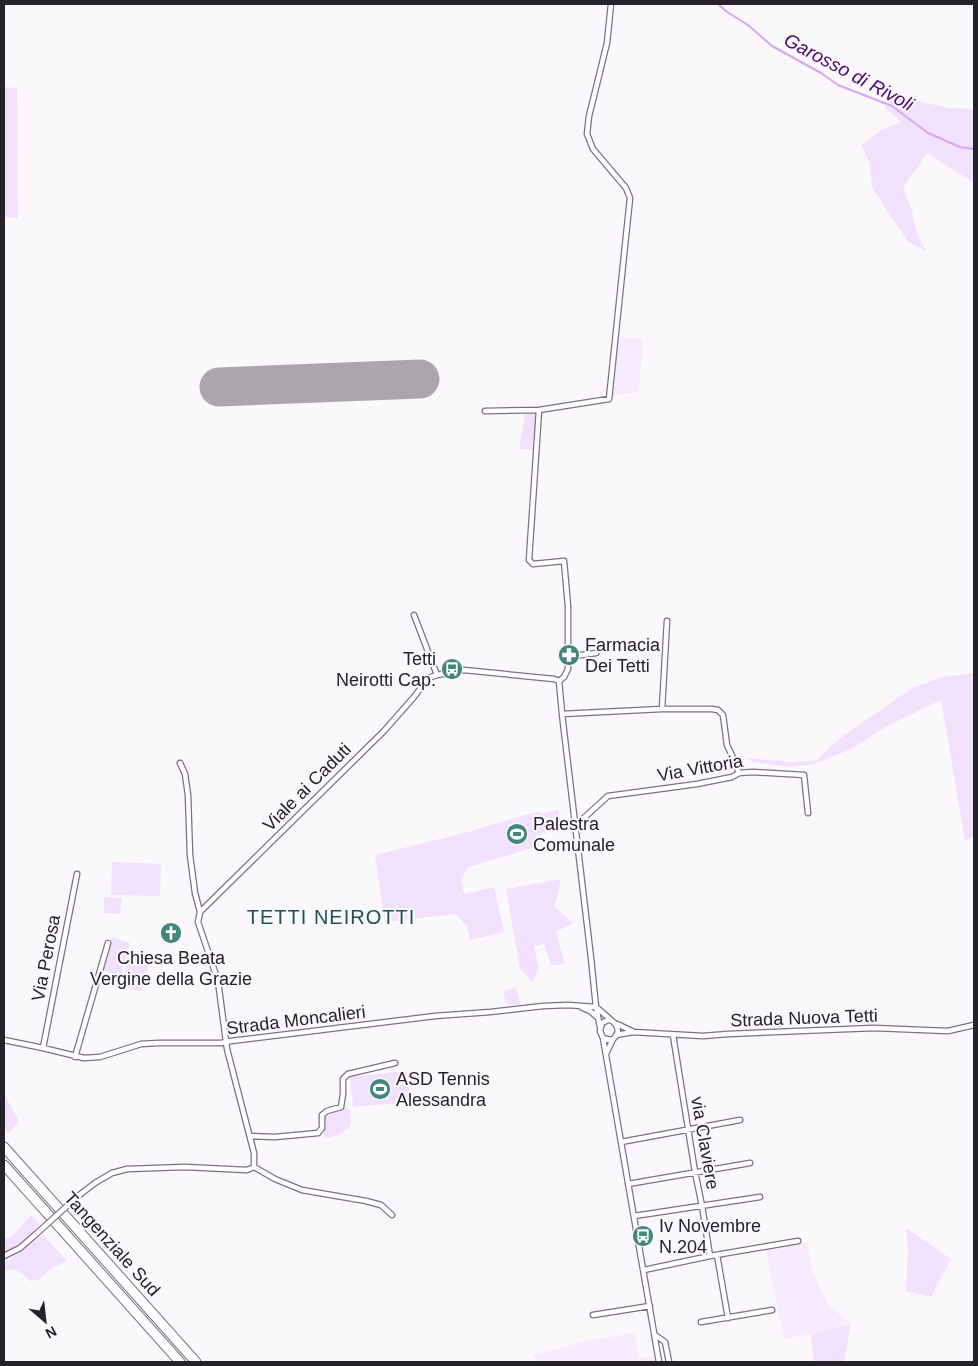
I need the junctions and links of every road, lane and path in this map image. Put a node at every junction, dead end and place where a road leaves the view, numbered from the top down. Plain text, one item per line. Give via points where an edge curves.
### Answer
1 (611, 4) edge
2 (539, 410) junction
3 (485, 411) dead end
4 (414, 615) dead end
5 (667, 620) dead end
6 (596, 653) dead end
7 (567, 657) junction
8 (437, 675) junction
9 (559, 681) junction
10 (662, 709) junction
11 (562, 714) junction
12 (180, 763) dead end
13 (739, 773) junction
14 (808, 813) dead end
15 (575, 826) junction
16 (77, 874) dead end
17 (200, 912) junction
18 (108, 943) dead end
19 (580, 1006) junction
20 (596, 1007) junction
21 (598, 1017) junction
22 (611, 1020) junction
23 (616, 1024) junction
24 (974, 1025) edge
25 (600, 1028) junction
26 (633, 1032) junction
27 (673, 1035) junction
28 (615, 1037) junction
29 (603, 1038) junction
30 (4, 1040) edge
31 (226, 1042) junction
32 (43, 1048) junction
33 (605, 1055) junction
34 (75, 1057) junction
35 (395, 1063) dead end
36 (740, 1120) dead end
37 (688, 1130) junction
38 (250, 1136) junction
39 (621, 1142) junction
40 (4, 1147) edge
41 (750, 1163) dead end
42 (4, 1165) edge
43 (254, 1167) junction
44 (696, 1172) junction
45 (628, 1184) junction
46 (760, 1197) dead end
47 (702, 1206) junction
48 (392, 1216) dead end
49 (634, 1216) junction
50 (798, 1241) dead end
51 (716, 1255) junction
52 (4, 1256) edge
53 (710, 1256) junction
54 (644, 1270) junction
55 (650, 1306) junction
56 (772, 1310) dead end
57 (593, 1315) dead end
58 (728, 1318) junction
59 (701, 1322) dead end
60 (654, 1334) junction
61 (180, 1362) edge
62 (196, 1362) edge
63 (660, 1362) edge
64 (669, 1362) edge

1 - 2 street via 607,44 589,116 588,134 593,149 626,188 630,198 609,399
2 - 3 street
2 - 7 street via 529,560 533,564 564,561 568,606
4 - 8 street
5 - 10 street
6 - 7 street
7 - 9 street via 568,669
8 - 9 street via 464,670
8 - 17 street, Viale ai Caduti via 428,678 384,730
9 - 11 street
10 - 11 street
10 - 13 street via 718,710 723,716 727,745
11 - 15 street
12 - 17 street via 188,795 190,855
13 - 14 street, Via Vittoria via 804,775
13 - 15 street, Via Vittoria via 697,784 608,796
15 - 20 street
16 - 32 street, Via Perosa
17 - 31 street via 200,931 218,981
18 - 34 street
19 - 20 street, Strada Moncalieri
19 - 21 street
19 - 31 street, Strada Moncalieri via 543,1006 436,1016
20 - 21 street
20 - 22 street
21 - 25 street
22 - 23 street
22 - 25 street via 604,1021
23 - 26 street, Strada Nuova Tetti
23 - 28 street
24 - 27 street, Strada Nuova Tetti via 948,1031 874,1028
25 - 29 street
26 - 27 street, Strada Nuova Tetti
26 - 28 street, Strada Nuova Tetti
27 - 37 street, via Claviere
28 - 29 street
28 - 33 street
29 - 33 street
30 - 32 street, Strada Moncalieri
31 - 34 street, Strada Moncalieri via 159,1042 100,1057
31 - 38 street
32 - 34 street, Strada Moncalieri
33 - 39 street
35 - 38 street via 348,1074 343,1079 341,1107 327,1110 318,1133
36 - 37 street
37 - 39 street
37 - 44 street, via Claviere
38 - 43 street
39 - 45 street
40 - 62 highway, Tangenziale Sud
41 - 44 street
42 - 61 highway, Tangenziale Sud
43 - 48 street via 302,1190 381,1206
43 - 52 street, bridge via 247,1170 127,1169 112,1173 78,1196 20,1248
44 - 45 street
44 - 47 street, via Claviere
45 - 49 street
46 - 47 street
47 - 49 street
47 - 53 street, via Claviere
49 - 54 street
50 - 51 street
51 - 53 street
51 - 58 street
53 - 54 street
54 - 55 street
55 - 57 street
55 - 60 street
56 - 58 street
58 - 59 street
60 - 63 street
60 - 64 street via 665,1342

